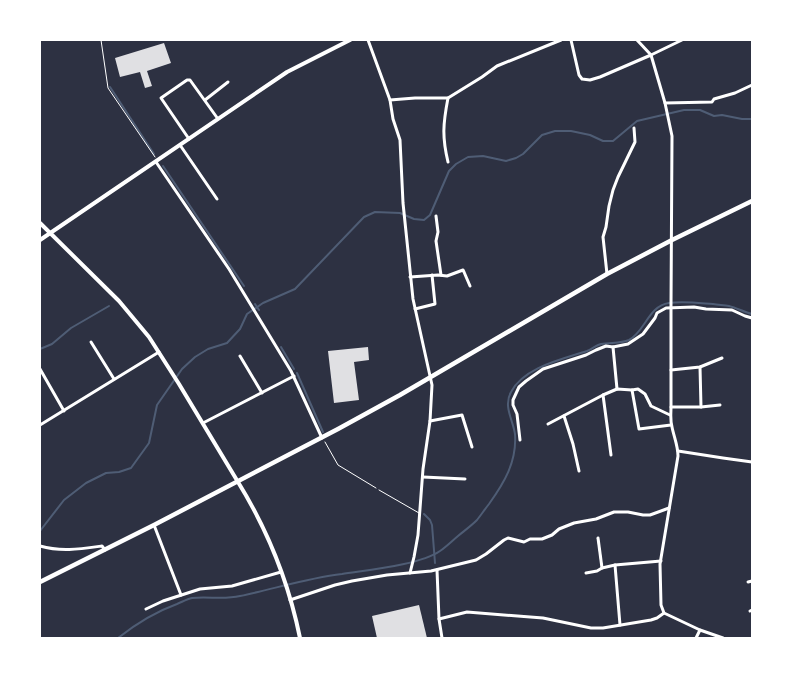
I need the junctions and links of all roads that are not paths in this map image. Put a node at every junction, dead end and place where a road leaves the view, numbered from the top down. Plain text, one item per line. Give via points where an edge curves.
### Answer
1 (350, 40) edge
2 (368, 40) edge
3 (561, 40) edge
4 (572, 40) edge
5 (637, 40) edge
6 (682, 40) edge
7 (651, 55) junction
8 (228, 82) dead end
9 (752, 85) edge
10 (448, 98) junction
11 (205, 100) junction
12 (390, 100) junction
13 (665, 103) junction
14 (218, 119) junction
15 (634, 128) dead end
16 (189, 139) junction
17 (180, 145) junction
18 (155, 160) junction
19 (448, 162) dead end
20 (217, 199) dead end
21 (752, 201) edge
22 (436, 216) dead end
23 (40, 223) edge
24 (51, 233) junction
25 (40, 240) edge
26 (672, 240) junction
27 (607, 274) junction
28 (432, 275) junction
29 (441, 276) junction
30 (410, 277) junction
31 (470, 286) dead end
32 (671, 307) junction
33 (415, 309) junction
34 (752, 318) edge
35 (91, 342) dead end
36 (613, 346) junction
37 (159, 352) junction
38 (240, 356) dead end
39 (722, 358) dead end
40 (700, 367) junction
41 (40, 369) edge
42 (671, 370) junction
43 (294, 376) junction
44 (431, 377) junction
45 (114, 380) junction
46 (616, 389) junction
47 (632, 390) junction
48 (262, 393) junction
49 (603, 395) junction
50 (720, 405) dead end
51 (671, 406) junction
52 (701, 407) junction
53 (64, 411) junction
54 (670, 415) junction
55 (564, 416) junction
56 (430, 421) junction
57 (203, 423) junction
58 (548, 424) dead end
59 (40, 425) edge
60 (671, 425) junction
61 (323, 440) junction
62 (520, 440) dead end
63 (472, 447) dead end
64 (678, 451) junction
65 (612, 454) dead end
66 (752, 462) edge
67 (579, 471) dead end
68 (423, 477) junction
69 (465, 479) dead end
70 (238, 482) junction
71 (379, 490) road end
72 (670, 508) junction
73 (420, 513) junction
74 (154, 525) junction
75 (598, 538) dead end
76 (40, 546) edge
77 (105, 550) junction
78 (661, 561) junction
79 (615, 566) junction
80 (602, 568) junction
81 (437, 570) junction
82 (410, 573) junction
83 (586, 573) dead end
84 (282, 574) junction
85 (40, 582) edge
86 (181, 595) junction
87 (290, 600) junction
88 (146, 609) dead end
89 (664, 613) junction
90 (439, 618) junction
91 (620, 625) junction
92 (700, 630) junction
93 (300, 638) edge
94 (442, 638) edge
95 (696, 638) edge
96 (723, 638) edge

1 - 14 street via 286,72
2 - 12 street
3 - 10 street via 497,66
4 - 7 street via 582,79 590,80
5 - 7 street
6 - 7 street
7 - 13 street
8 - 11 street
9 - 13 street via 714,98 712,102
10 - 12 street
10 - 19 street via 443,123
11 - 14 street
11 - 16 street via 190,80 161,98
12 - 30 street via 401,146
13 - 26 street via 673,142
14 - 16 street
15 - 27 street via 634,147 612,190 603,237
16 - 17 street
17 - 18 street
17 - 20 street
18 - 24 street
18 - 43 street via 229,269
21 - 26 main road
22 - 29 street
23 - 24 street
24 - 25 street
24 - 37 street via 122,305
26 - 27 main road
26 - 32 street
27 - 44 main road
28 - 29 street
28 - 30 street
28 - 33 street via 435,304
29 - 31 street via 463,270
30 - 33 street
32 - 34 street via 732,310
32 - 36 street via 657,314 636,339
32 - 42 street
33 - 44 street
35 - 45 street
36 - 46 street
36 - 62 street via 543,369 520,387 512,400
37 - 45 street
37 - 57 street
38 - 48 street
39 - 40 street
40 - 42 street
40 - 52 street
41 - 53 street
42 - 51 street
43 - 48 street
43 - 61 street
44 - 56 street
44 - 61 main road
45 - 53 street
46 - 47 street
46 - 49 street
47 - 54 street via 642,391 651,406
47 - 60 street via 639,428
48 - 57 street
49 - 55 street
49 - 65 street
50 - 52 street
51 - 52 street
51 - 54 street
53 - 59 street
54 - 60 street
55 - 58 street
55 - 67 street
56 - 63 street via 462,415
56 - 68 street
57 - 70 street
60 - 64 street
61 - 70 main road
64 - 66 street
64 - 72 street
68 - 69 street
68 - 73 street
70 - 74 main road
70 - 84 street
71 - 73 lane
72 - 78 street
72 - 81 street via 650,515 614,512 574,523 542,539 524,542 508,538 476,560
73 - 82 street
74 - 77 main road
74 - 86 street
75 - 80 street
76 - 77 street via 65,550 102,546
77 - 85 main road
78 - 79 street
78 - 89 street via 661,605
79 - 80 street
79 - 91 street
80 - 83 street
81 - 82 street
81 - 90 street
82 - 87 street via 335,585
84 - 86 street
84 - 87 street
86 - 88 street
87 - 93 street
89 - 91 street via 657,618
89 - 92 street
90 - 91 street via 467,612 543,618 591,628
90 - 94 street
92 - 95 street
92 - 96 street

